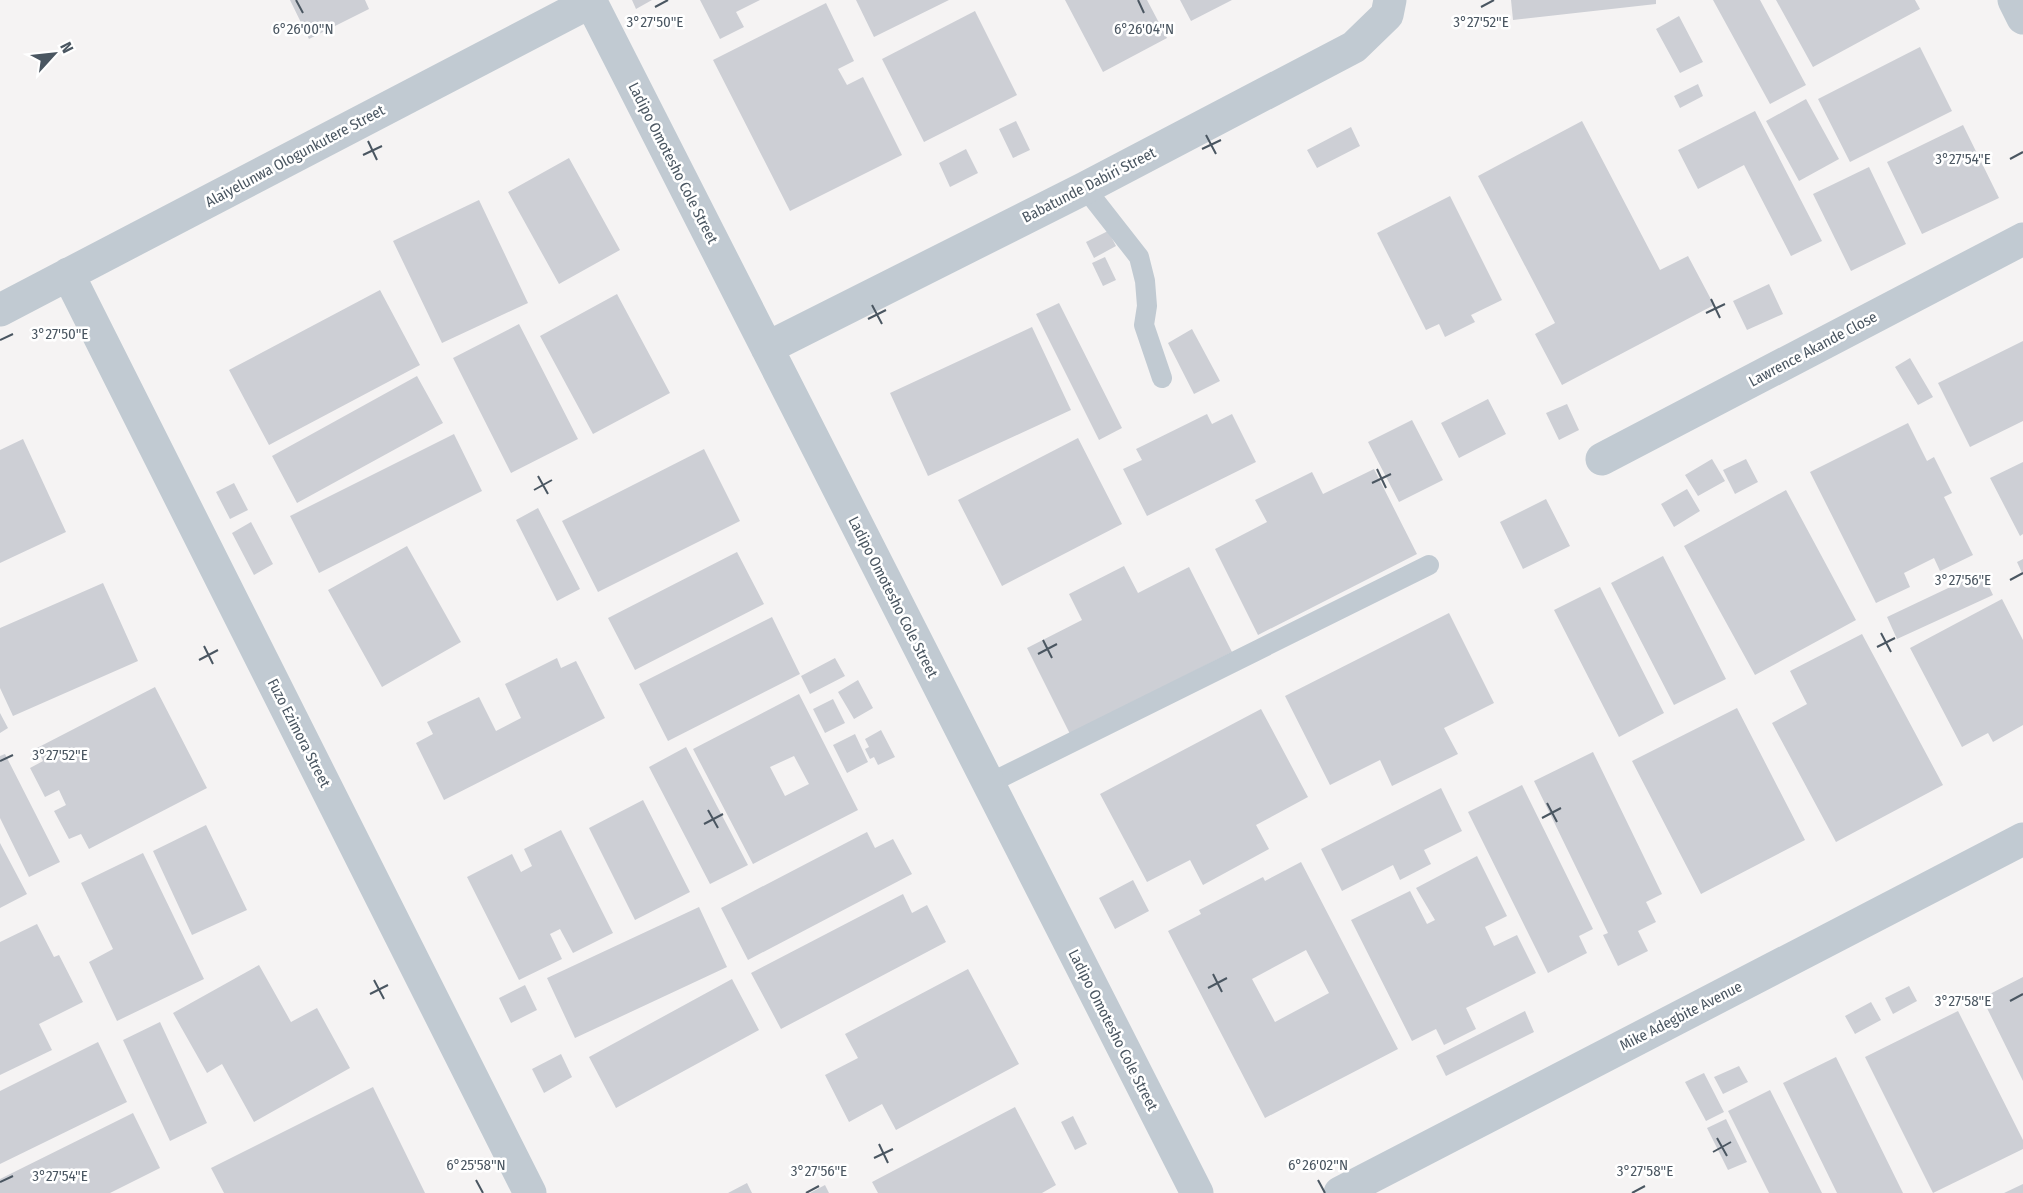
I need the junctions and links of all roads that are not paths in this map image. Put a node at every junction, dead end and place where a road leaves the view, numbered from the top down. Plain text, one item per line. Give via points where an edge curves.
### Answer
1 (1390, 0) edge
2 (2014, 0) edge
3 (590, 1) edge
4 (2023, 18) edge
5 (1085, 188) junction
6 (2023, 239) edge
7 (68, 274) junction
8 (0, 310) edge
9 (767, 348) junction
10 (1162, 378) dead end
11 (1602, 459) dead end
12 (1429, 565) dead end
13 (988, 784) junction
14 (2023, 839) edge
15 (530, 1193) edge
16 (1197, 1193) edge
17 (1340, 1193) edge

1 - 5 street, Babatunde Dabiri Street via 1387,15 1354,47
2 - 4 street
3 - 7 street, Alaiyelunwa Ologunkutere Street
3 - 9 street, Ladipo Omotesho Cole Street
5 - 9 street, Babatunde Dabiri Street
5 - 10 lane via 1139,257 1147,306 1144,325
6 - 11 street, Lawrence Akande Close
7 - 8 street, Alaiyelunwa Ologunkutere Street
7 - 15 street, Fuzo Ezimora Street
9 - 13 street, Ladipo Omotesho Cole Street
12 - 13 lane
13 - 16 street, Ladipo Omotesho Cole Street
14 - 17 street, Mike Adegbite Avenue

